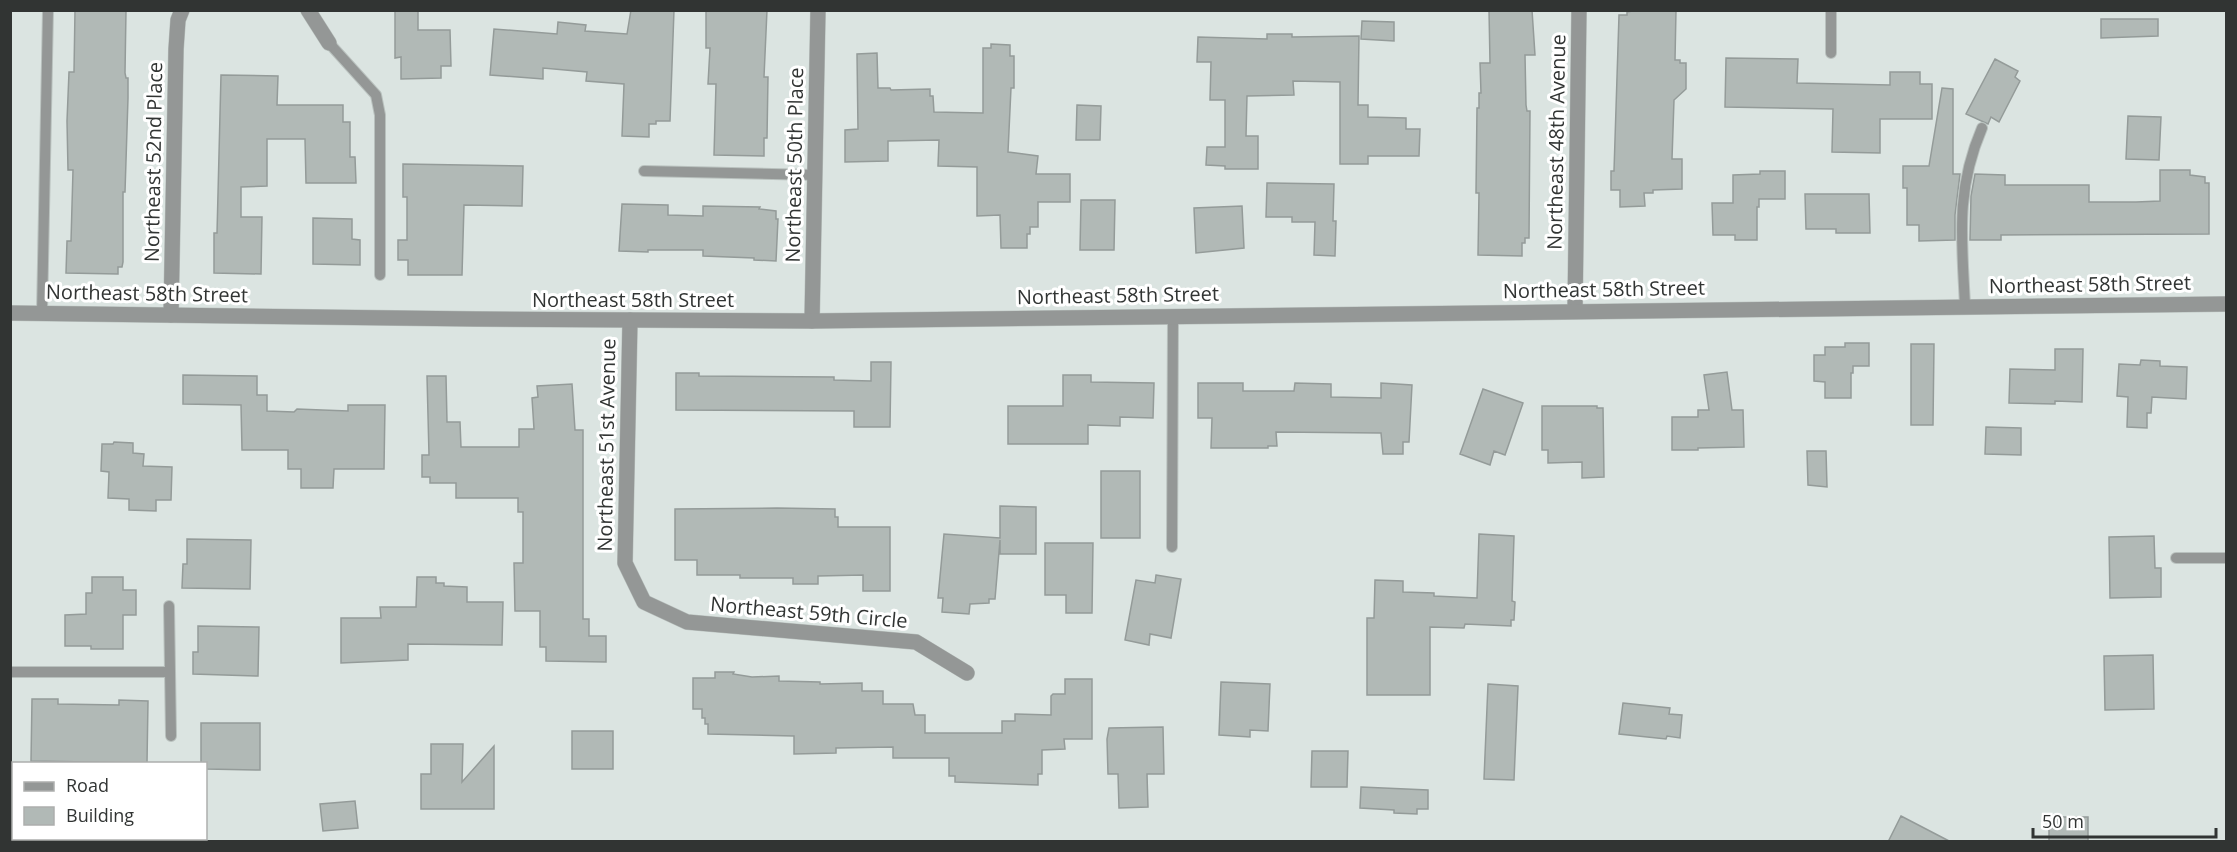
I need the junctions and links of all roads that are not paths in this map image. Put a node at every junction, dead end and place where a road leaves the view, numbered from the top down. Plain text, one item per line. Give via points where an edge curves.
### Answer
1 (48, 10) edge
2 (182, 10) edge
3 (308, 10) edge
4 (818, 10) edge
5 (1579, 10) edge
6 (1831, 10) edge
7 (329, 43) joint
8 (1832, 53) dead end
9 (1982, 128) dead end
10 (644, 171) dead end
11 (815, 175) junction
12 (380, 275) dead end
13 (2226, 304) edge
14 (1965, 306) junction
15 (1575, 310) junction
16 (10, 313) edge
17 (42, 313) junction
18 (171, 315) junction
19 (1173, 316) junction
20 (630, 320) junction
21 (812, 321) junction
22 (1172, 547) dead end
23 (2176, 558) dead end
24 (2226, 558) edge
25 (644, 602) joint
26 (170, 606) dead end
27 (10, 672) edge
28 (170, 672) junction
29 (967, 673) dead end
30 (171, 736) dead end

1 - 17 lane
2 - 18 street, Northeast 52nd Place via 176,49
3 - 7 street
4 - 11 street, Northeast 50th Place
5 - 15 street, Northeast 48th Avenue
6 - 8 lane
7 - 12 lane via 376,95 380,115
9 - 14 lane via 1971,153 1963,190
10 - 11 lane
11 - 21 street, Northeast 50th Place
13 - 14 street, Northeast 58th Street
14 - 15 street, Northeast 58th Street
15 - 19 street, Northeast 58th Street
16 - 17 street, Northeast 58th Street
17 - 18 street, Northeast 58th Street
18 - 20 street, Northeast 58th Street
19 - 21 street, Northeast 58th Street
19 - 22 lane
20 - 21 street, Northeast 58th Street
20 - 25 street, Northeast 51st Avenue via 625,563
23 - 24 lane
25 - 29 street, Northeast 59th Circle via 687,622 916,642
26 - 28 lane
27 - 28 lane
28 - 30 lane

